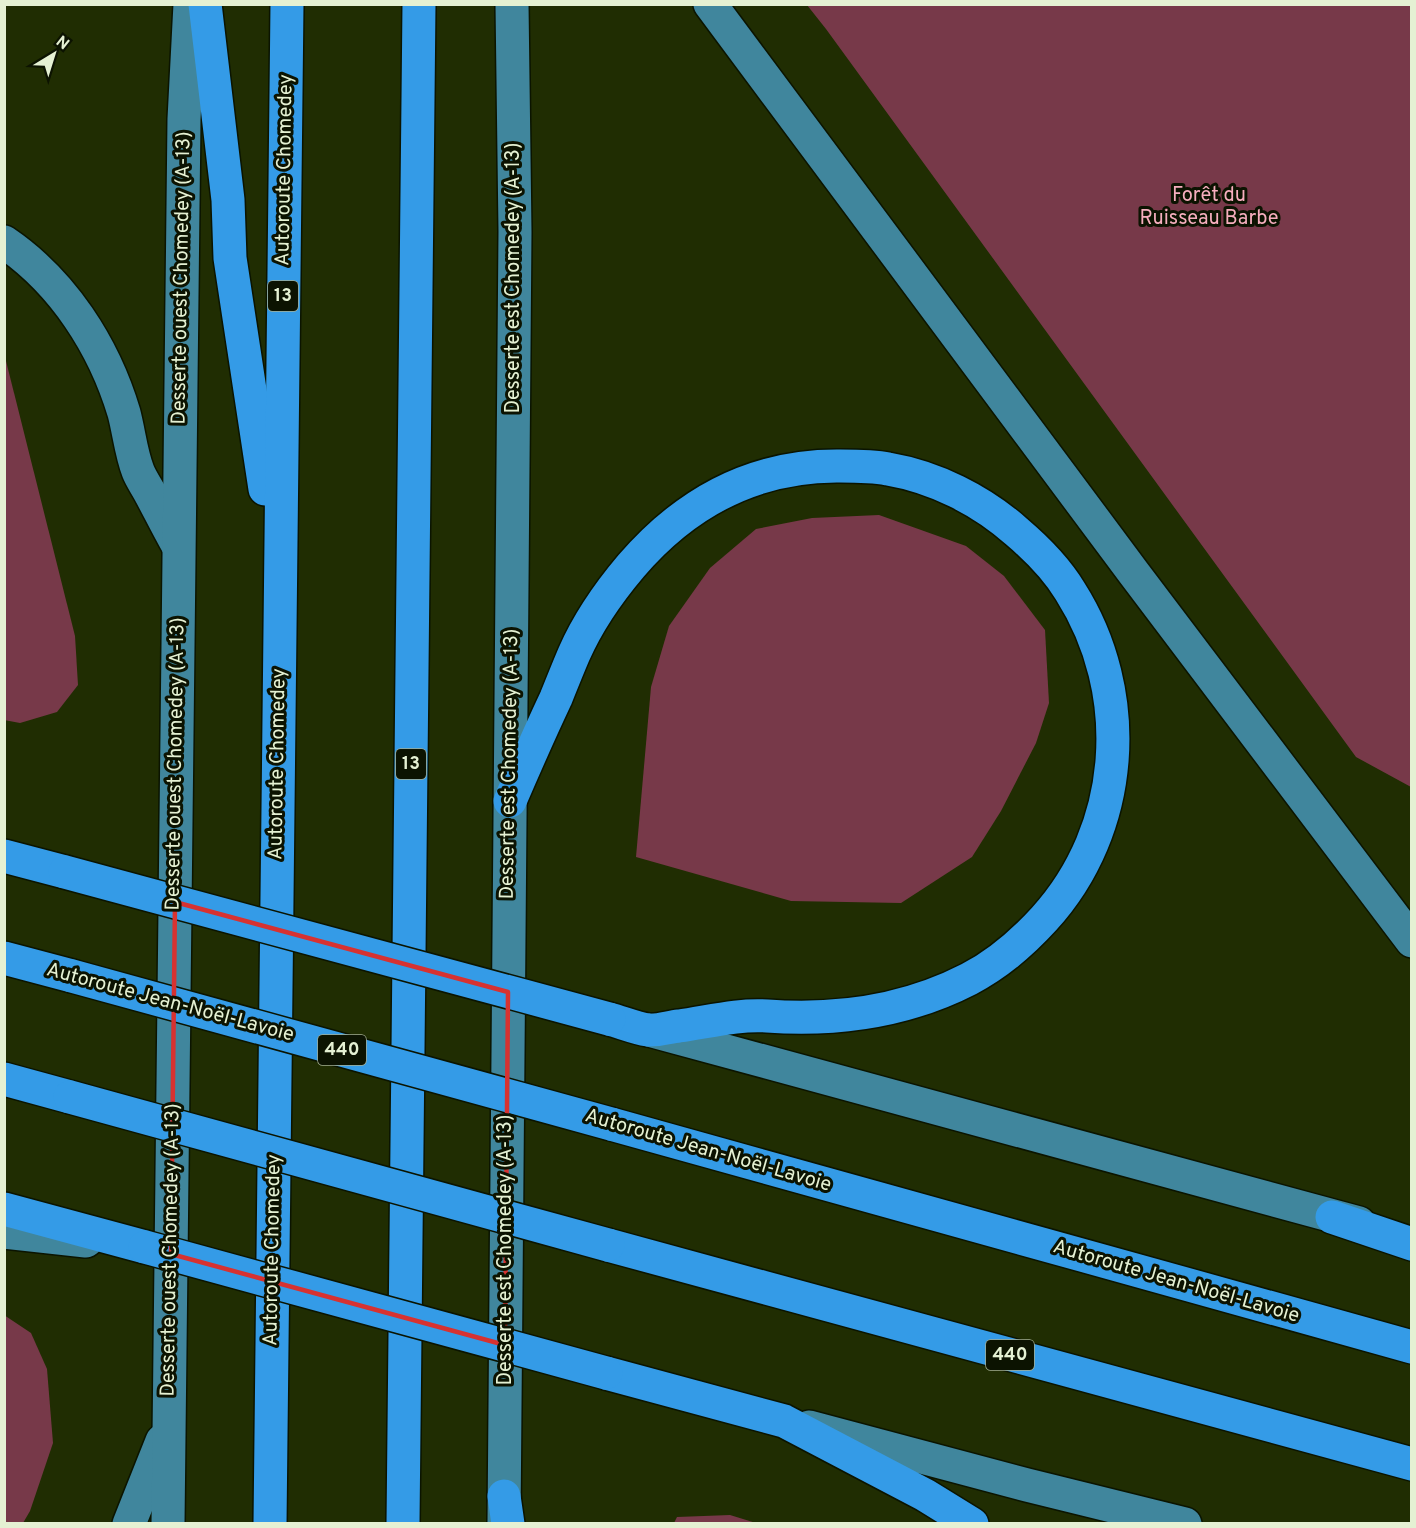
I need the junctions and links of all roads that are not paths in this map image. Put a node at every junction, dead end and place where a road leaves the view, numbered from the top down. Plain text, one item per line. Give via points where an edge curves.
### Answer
1 (190, 4) edge
2 (205, 4) edge
3 (287, 4) edge
4 (419, 4) edge
5 (512, 4) edge
6 (710, 4) edge
7 (4, 242) edge
8 (179, 548) junction
9 (279, 588) junction
10 (510, 801) junction
11 (4, 856) edge
12 (1412, 941) edge
13 (4, 958) edge
14 (649, 1030) junction
15 (4, 1079) edge
16 (4, 1209) edge
17 (1332, 1217) junction
18 (62, 1231) junction
19 (4, 1232) edge
20 (1412, 1236) edge
21 (1412, 1244) edge
22 (1412, 1347) edge
23 (784, 1420) junction
24 (169, 1422) junction
25 (1412, 1464) edge
26 (505, 1514) edge
27 (129, 1524) edge
28 (168, 1524) edge
29 (270, 1524) edge
30 (403, 1524) edge
31 (972, 1524) edge
32 (1185, 1524) edge

1 - 8 main road, Desserte ouest Chomedey (A-13) via 184,119
2 - 9 highway via 228,200 230,258
3 - 9 highway, Autoroute Chomedey / 13
4 - 30 highway, 13
5 - 10 main road, Desserte est Chomedey (A-13) via 515,232
6 - 12 main road
7 - 8 main road via 51,283 90,335 123,411 138,471
8 - 24 main road, Desserte ouest Chomedey (A-13)
9 - 29 highway, Autoroute Chomedey / 13
10 - 14 highway via 575,651 606,599 672,525 705,501 737,486 771,474 828,466 889,469 922,478 962,494 1006,522 1054,568 1070,592 1091,635 1111,703 1109,789 1083,864 1032,932 970,978 892,1008 822,1018 754,1015
10 - 26 main road, Desserte est Chomedey (A-13)
11 - 14 highway, bridge
13 - 22 highway, Autoroute Jean-Noël-Lavoie / 440, bridge
14 - 17 main road
15 - 25 highway, 440, bridge
16 - 18 highway
17 - 20 main road
17 - 21 highway
18 - 19 main road
18 - 23 highway, bridge via 145,1247
23 - 31 highway
23 - 32 main road
24 - 27 main road
24 - 28 main road, Desserte ouest Chomedey (A-13)

